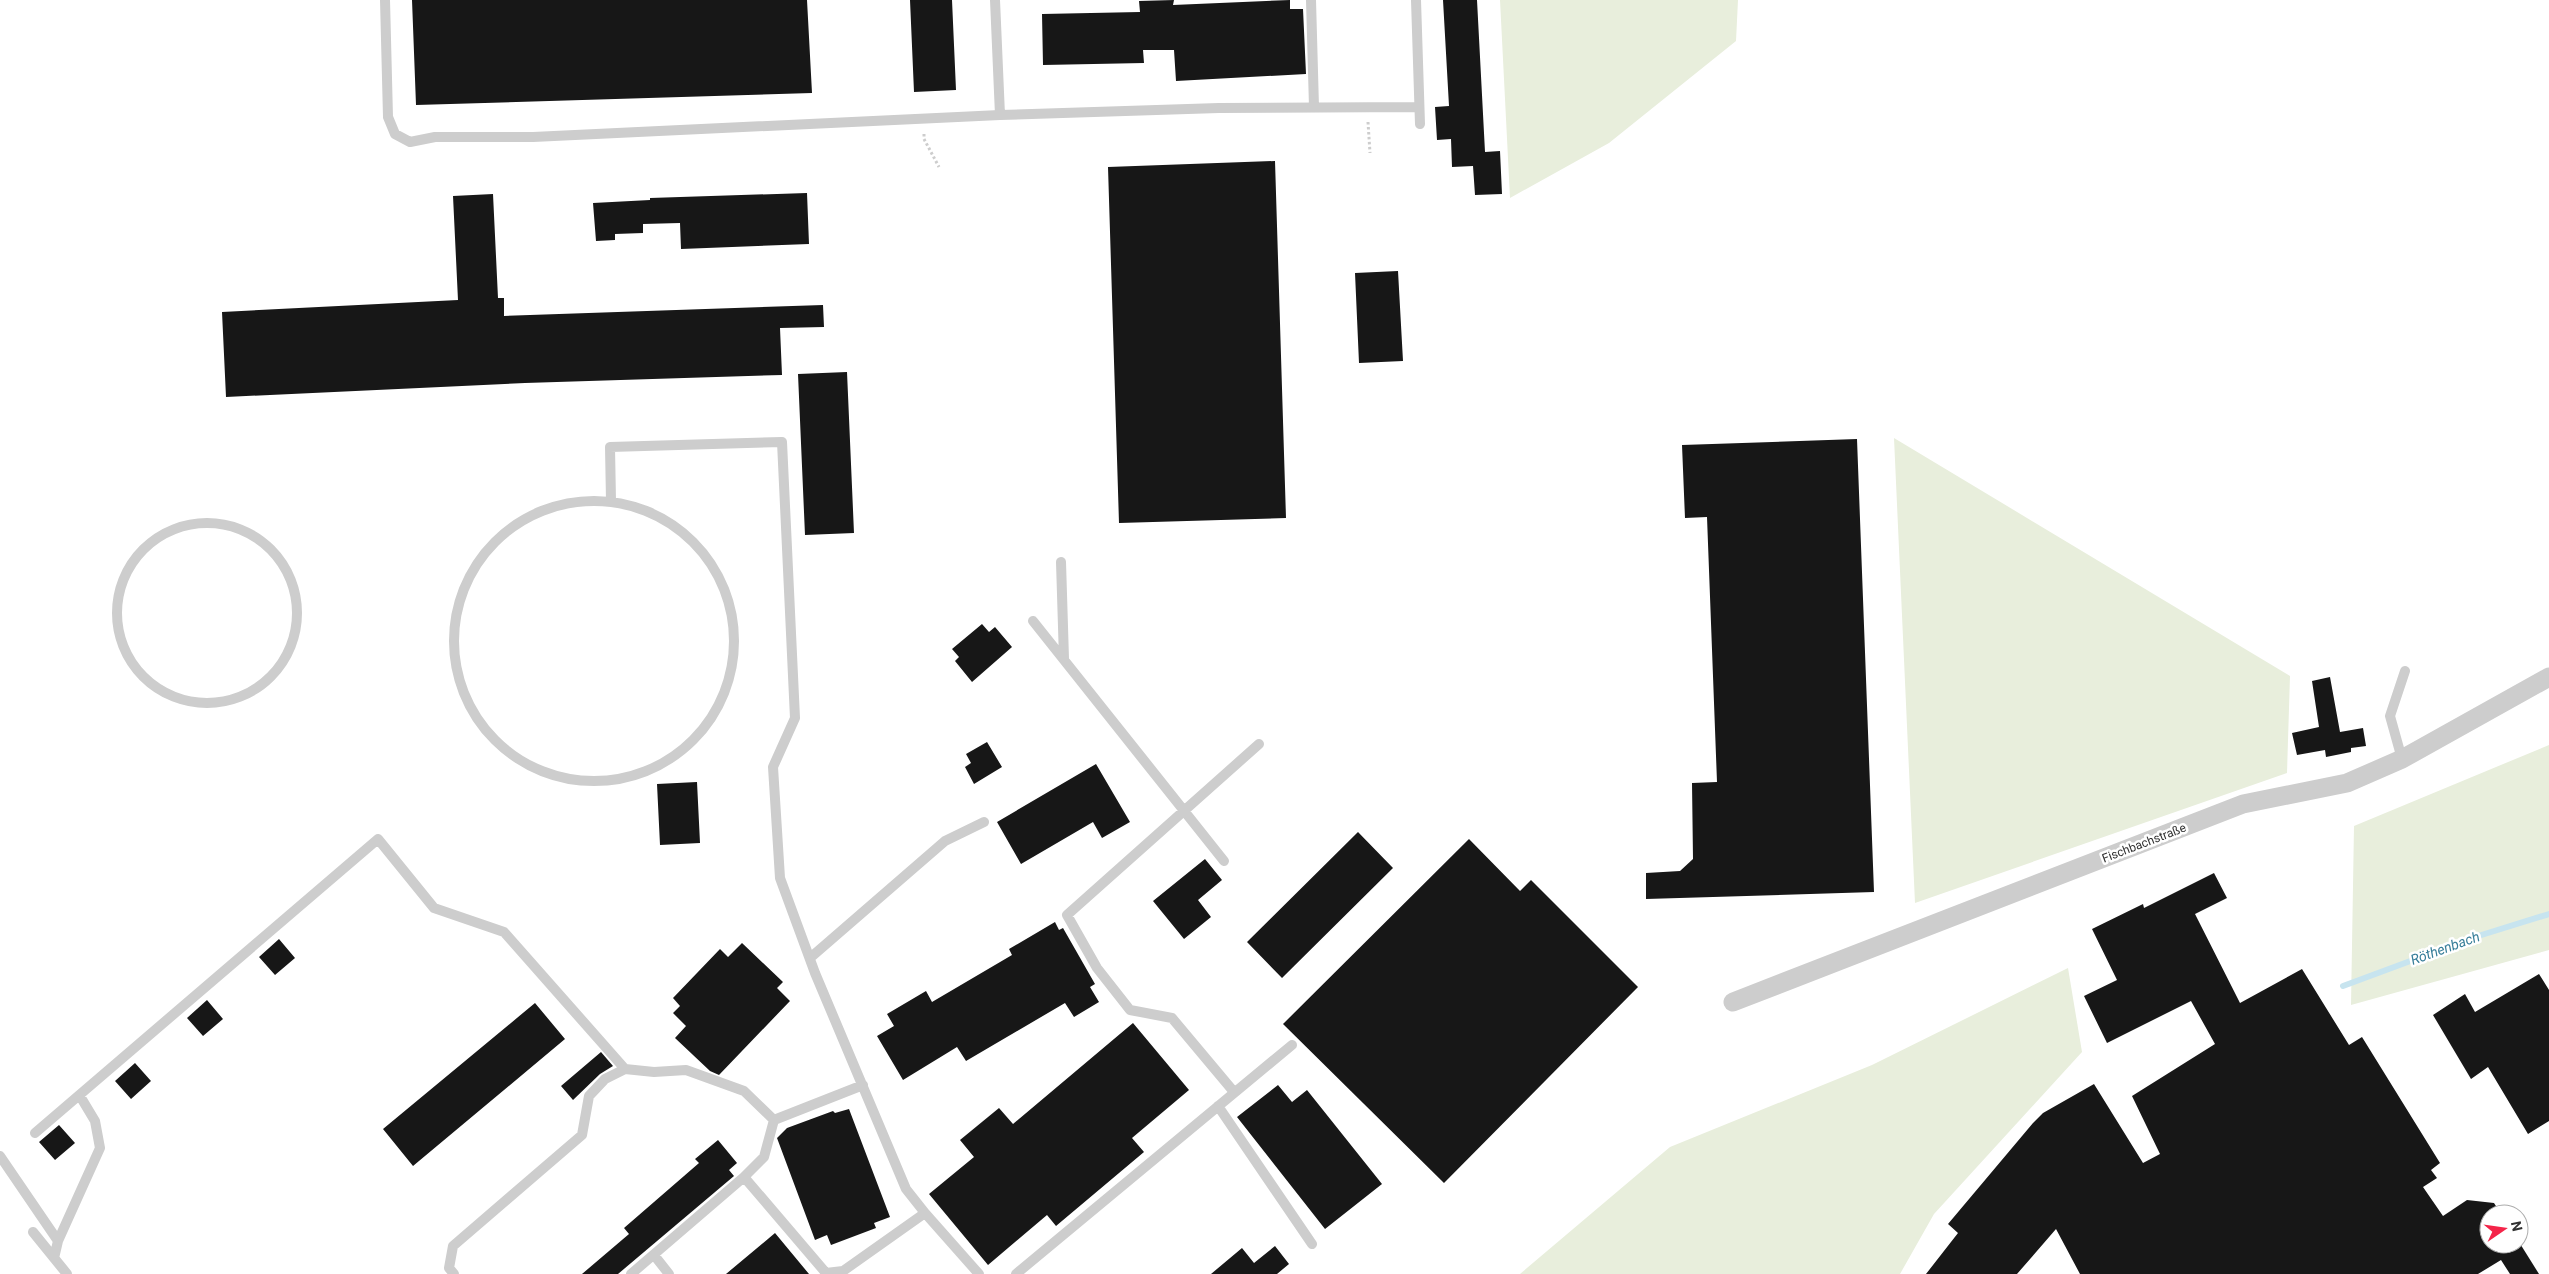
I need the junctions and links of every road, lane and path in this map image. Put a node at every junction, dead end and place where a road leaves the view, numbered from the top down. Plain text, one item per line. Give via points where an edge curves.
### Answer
1 (385, 0) edge
2 (995, 0) edge
3 (1310, 0) edge
4 (1416, 0) edge
5 (1314, 107) junction
6 (1368, 107) junction
7 (1419, 107) junction
8 (1000, 115) junction
9 (923, 119) junction
10 (1420, 124) dead end
11 (1370, 153) dead end
12 (939, 167) dead end
13 (611, 501) junction
14 (1061, 562) dead end
15 (117, 615) joint
16 (1033, 621) dead end
17 (1064, 659) junction
18 (2405, 671) dead end
19 (2549, 677) edge
20 (1259, 744) dead end
21 (2402, 758) junction
22 (1184, 811) junction
23 (984, 822) dead end
24 (1224, 861) dead end
25 (810, 958) junction
26 (1733, 1002) dead end
27 (1292, 1045) dead end
28 (625, 1069) junction
29 (863, 1085) junction
30 (1234, 1092) junction
31 (80, 1096) junction
32 (1218, 1106) junction
33 (774, 1120) junction
34 (35, 1133) dead end
35 (0, 1156) edge
36 (744, 1177) junction
37 (925, 1213) junction
38 (33, 1232) dead end
39 (58, 1241) junction
40 (1312, 1244) dead end
41 (654, 1255) junction
42 (54, 1258) junction
43 (67, 1274) edge
44 (454, 1274) edge
45 (631, 1274) edge
46 (669, 1274) edge
47 (827, 1274) edge
48 (979, 1274) edge
49 (1016, 1274) edge

1 - 9 lane via 388,117 395,134 410,142 435,137 533,137
2 - 8 lane
3 - 5 lane
4 - 7 lane
5 - 6 lane
5 - 8 lane
6 - 7 lane
6 - 11 path
7 - 10 lane
8 - 9 lane
9 - 12 path via 924,139
13 - 13 lane via 569,502 530,516 512,527 482,556 462,593 456,613 454,641 458,676 479,720 502,746 518,758 537,769 577,780 598,781 632,775 658,766 676,754 692,741 713,713 731,668 733,633 729,606 723,586 701,550 681,531 651,512
13 - 25 lane via 610,447 782,442 795,718 773,767 780,878
14 - 17 lane
15 - 15 lane via 127,655 154,686 184,700 217,702 249,692 274,672 291,643 296,610 294,594 282,563 259,540 229,525 196,523 164,533 139,554 122,582
16 - 17 lane
17 - 22 lane
18 - 21 lane via 2390,716
19 - 21 street, Fischbachstraße
20 - 22 lane
21 - 26 street, Fischbachstraße via 2347,783 2243,804
22 - 24 lane
22 - 30 lane via 1067,915 1097,968 1130,1010 1172,1018
23 - 25 lane via 945,841
25 - 29 lane
27 - 30 lane
28 - 31 lane via 504,932 434,908 378,839
28 - 33 lane via 654,1072 686,1070 744,1091
28 - 44 lane via 605,1079 589,1096 582,1135 453,1246 449,1268
29 - 33 lane
29 - 37 lane via 906,1189
30 - 32 lane
31 - 34 lane
31 - 39 lane via 95,1121 100,1148
32 - 40 lane
32 - 49 lane
33 - 36 lane via 764,1157
35 - 39 lane
36 - 41 lane
36 - 47 lane
37 - 47 lane via 843,1271
37 - 48 lane
38 - 42 lane
39 - 42 lane
41 - 45 lane
41 - 46 lane
42 - 43 lane

